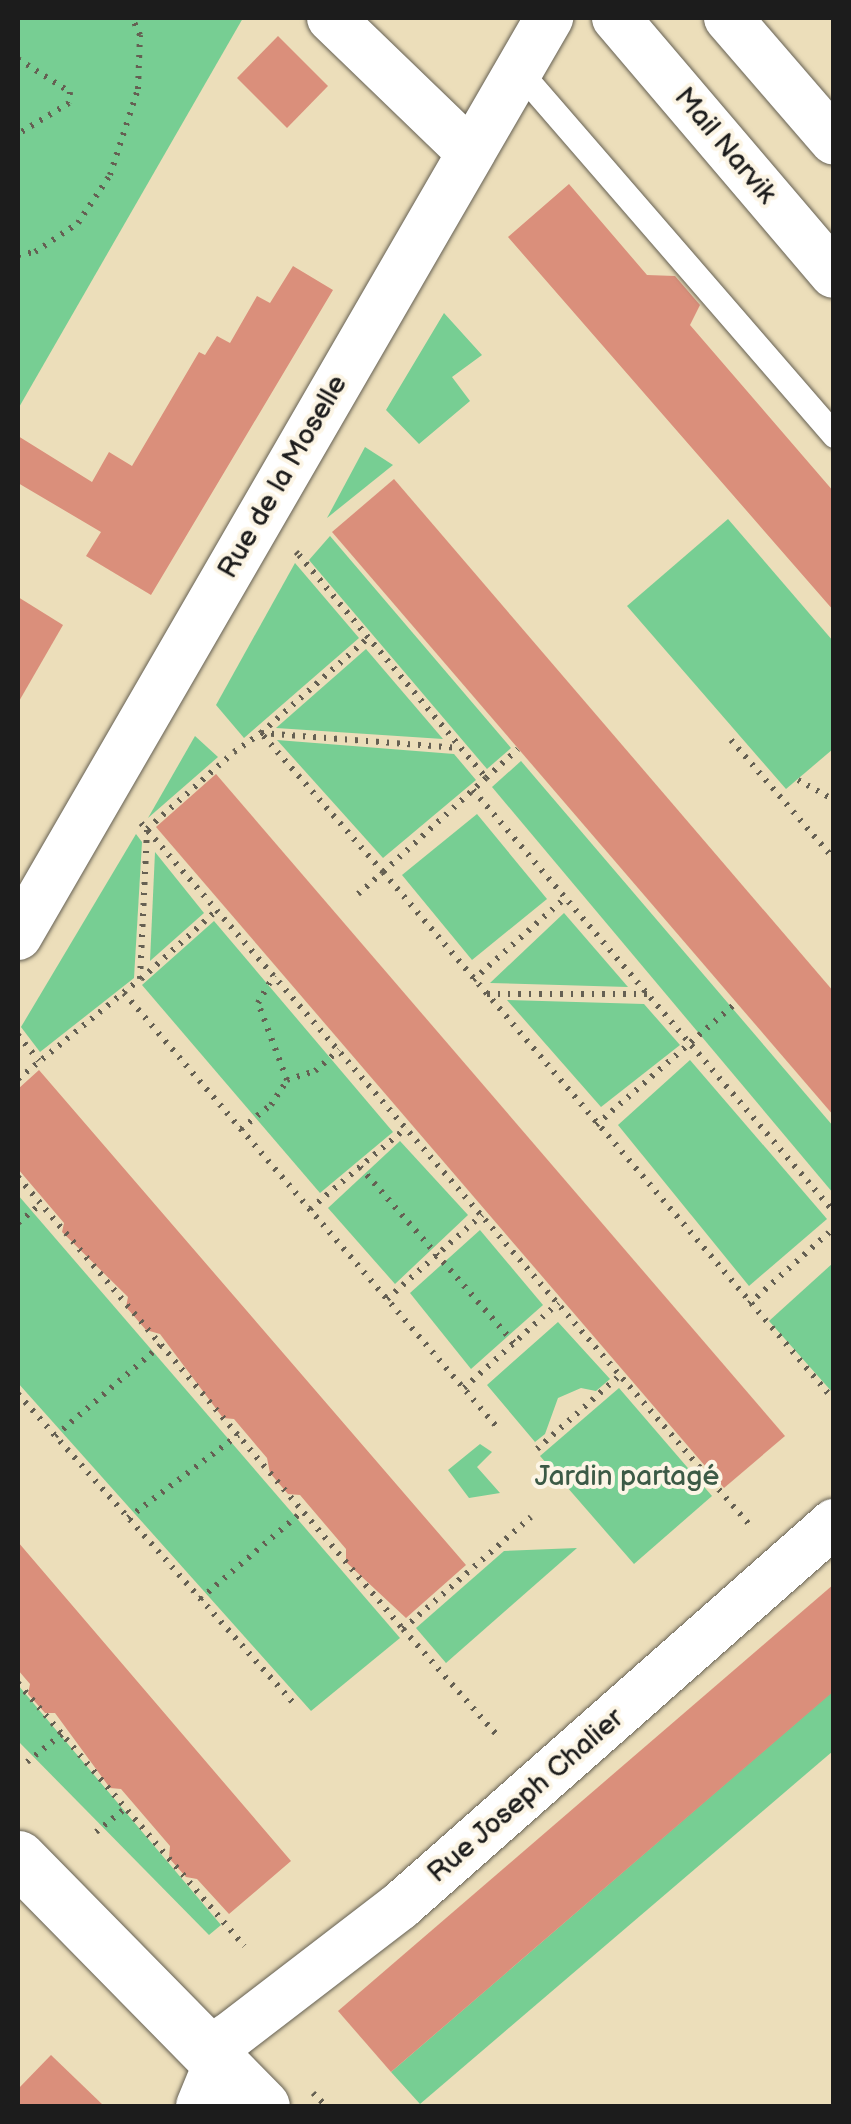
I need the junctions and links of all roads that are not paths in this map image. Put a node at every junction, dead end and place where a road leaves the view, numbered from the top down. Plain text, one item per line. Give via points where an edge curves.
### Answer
1 (331, 18) edge
2 (550, 18) edge
3 (616, 18) edge
4 (741, 22) edge
5 (518, 70) junction
6 (834, 142) edge
7 (470, 152) junction
8 (834, 274) edge
9 (834, 436) edge
10 (18, 936) edge
11 (834, 1523) edge
12 (18, 1858) edge
13 (210, 2085) edge
14 (262, 2106) edge

1 - 7 street
2 - 5 street, Rue de la Moselle
3 - 8 street, Mail Narvik
4 - 6 street
5 - 7 street, Rue de la Moselle
5 - 9 lane
7 - 10 street, Rue de la Moselle
11 - 13 street, Rue Joseph Chalier via 400,1906 228,2038
12 - 13 street
13 - 14 street

